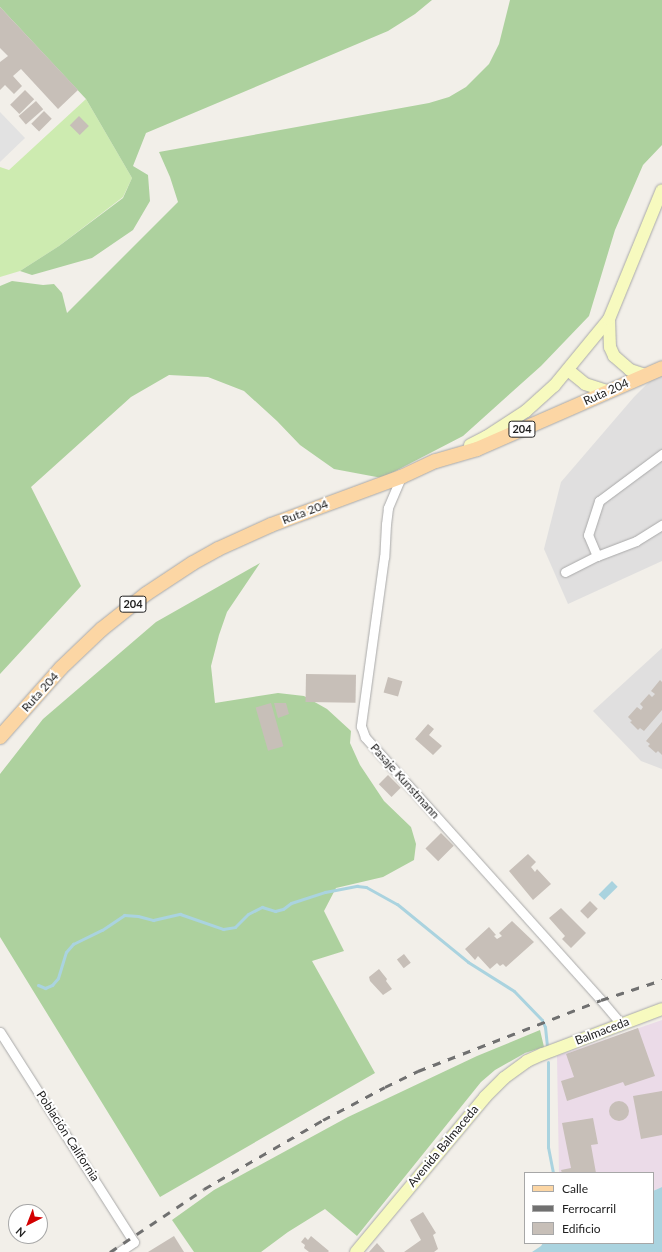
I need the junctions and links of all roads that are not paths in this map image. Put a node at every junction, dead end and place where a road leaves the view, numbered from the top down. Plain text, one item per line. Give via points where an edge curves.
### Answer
1 (662, 190) edge
2 (609, 319) junction
3 (662, 368) edge
4 (568, 370) junction
5 (645, 375) junction
6 (606, 391) junction
7 (662, 454) edge
8 (436, 461) junction
9 (400, 477) junction
10 (662, 525) edge
11 (597, 556) junction
12 (565, 572) dead end
13 (0, 737) edge
14 (662, 1009) edge
15 (621, 1024) junction
16 (0, 1032) edge
17 (543, 1054) joint
18 (120, 1252) edge
19 (356, 1252) edge

1 - 2 main road
2 - 4 main road
2 - 5 main road via 609,341 614,356 630,370
3 - 5 main road, Ruta 204 / 204
4 - 6 main road via 585,384
4 - 8 main road via 526,411 486,437
5 - 6 main road, Ruta 204 / 204
6 - 8 main road, Ruta 204 / 204 via 477,449
7 - 11 street via 599,501 588,535
8 - 9 main road, Ruta 204 / 204
9 - 13 main road, Ruta 204 / 204 via 251,534 218,549 169,578 123,611 81,648
9 - 15 street, Pasaje Kunstmann via 388,508 384,557 361,726 364,737
10 - 11 street via 636,541
11 - 12 street
14 - 15 main road, Balmaceda
15 - 17 main road, Balmaceda
16 - 18 street, Población California via 134,1242
17 - 19 main road, Avenida Balmaceda via 527,1061 485,1096

